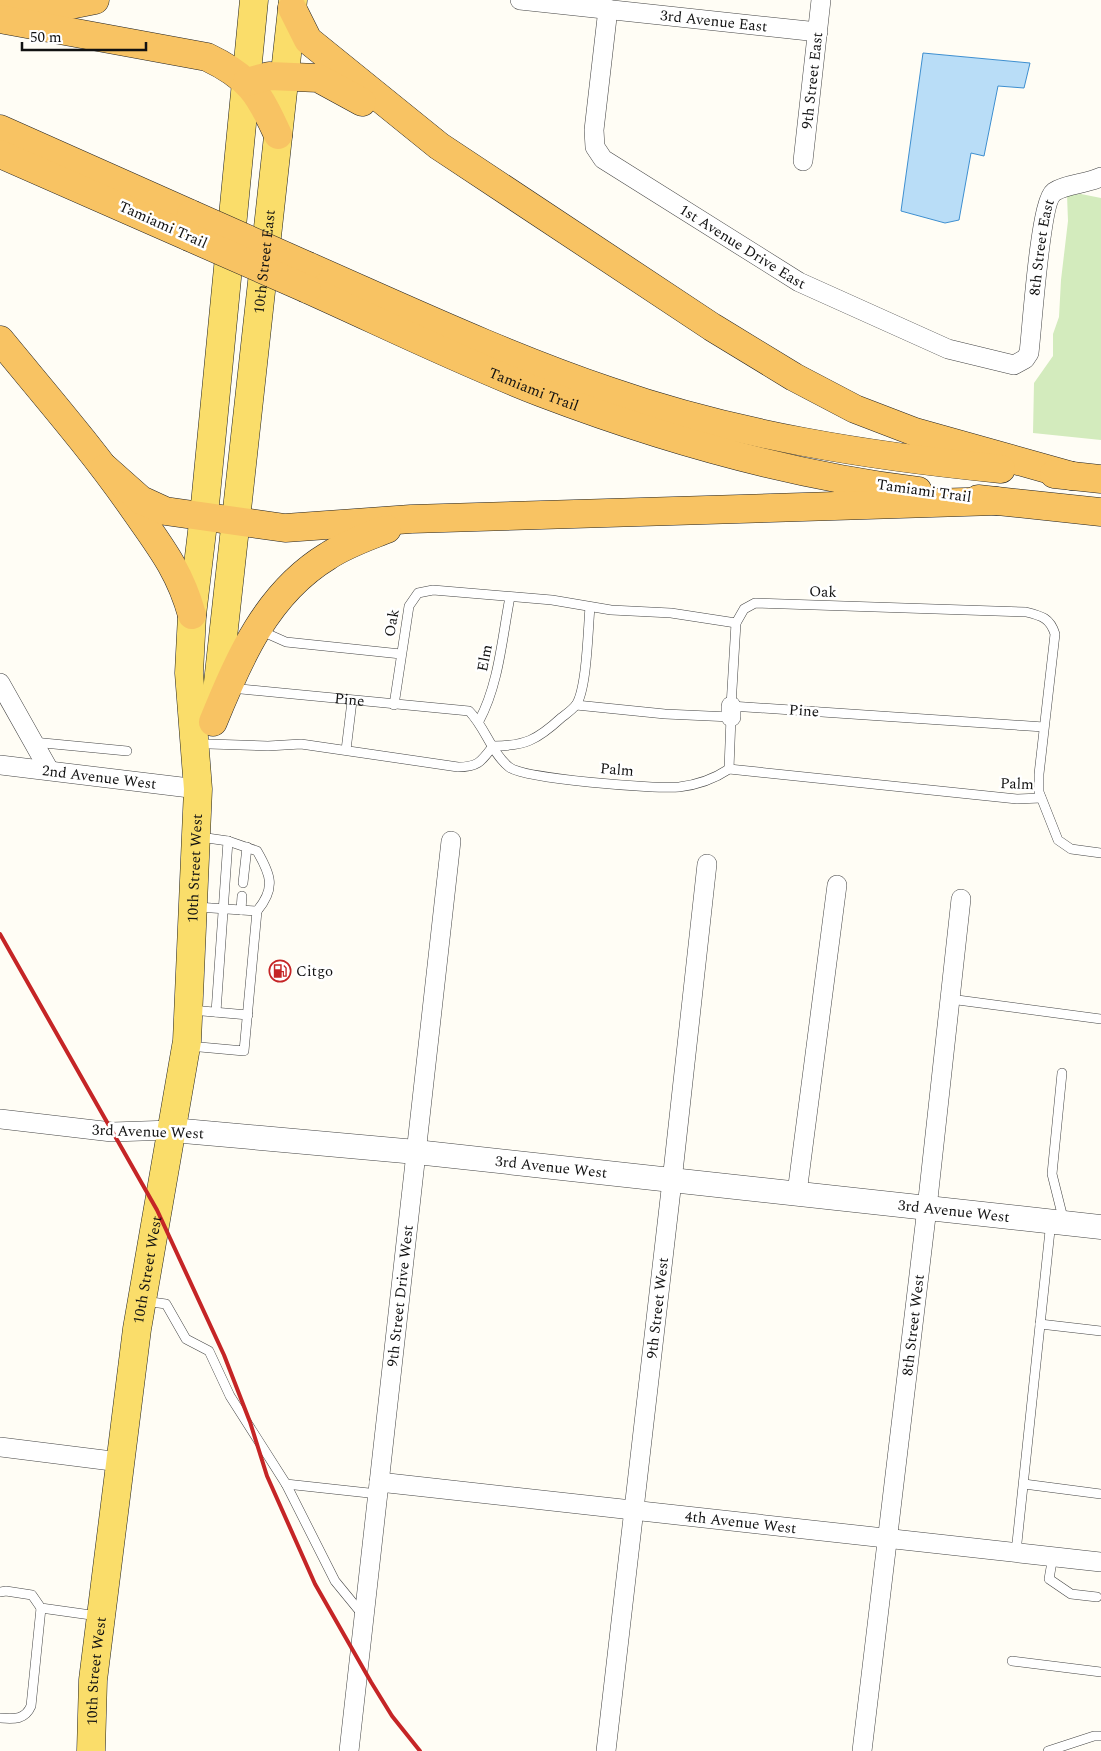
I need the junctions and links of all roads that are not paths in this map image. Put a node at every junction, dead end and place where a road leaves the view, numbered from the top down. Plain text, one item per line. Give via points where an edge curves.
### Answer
1 (95, 0) edge
2 (254, 0) edge
3 (520, 0) edge
4 (821, 0) edge
5 (292, 4) edge
6 (0, 8) edge
7 (608, 9) junction
8 (0, 19) edge
9 (818, 32) junction
10 (284, 76) junction
11 (247, 82) junction
12 (0, 129) edge
13 (278, 135) junction
14 (439, 146) junction
15 (0, 154) edge
16 (803, 161) dead end
17 (1101, 177) edge
18 (190, 225) junction
19 (308, 278) junction
20 (0, 340) edge
21 (1029, 353) joint
22 (105, 468) junction
23 (1072, 476) junction
24 (1101, 479) edge
25 (996, 501) junction
26 (1101, 512) edge
27 (204, 516) junction
28 (411, 519) junction
29 (235, 522) junction
30 (510, 597) junction
31 (590, 607) junction
32 (192, 615) junction
33 (736, 623) junction
34 (256, 629) junction
35 (401, 654) junction
36 (0, 683) edge
37 (222, 688) junction
38 (352, 701) junction
39 (394, 705) junction
40 (576, 705) junction
41 (731, 712) junction
42 (479, 721) junction
43 (1044, 727) junction
44 (211, 733) junction
45 (33, 742) junction
46 (493, 746) junction
47 (346, 750) junction
48 (127, 751) dead end
49 (0, 765) edge
50 (729, 769) junction
51 (49, 770) junction
52 (198, 789) junction
53 (1041, 798) junction
54 (196, 837) junction
55 (228, 841) junction
56 (451, 841) dead end
57 (247, 847) junction
58 (1101, 853) edge
59 (706, 864) dead end
60 (243, 883) dead end
61 (837, 885) dead end
62 (242, 896) dead end
63 (961, 899) dead end
64 (194, 906) junction
65 (223, 909) junction
66 (241, 910) junction
67 (257, 912) junction
68 (220, 951) junction
69 (230, 951) dead end
70 (950, 999) junction
71 (189, 1010) junction
72 (216, 1012) junction
73 (248, 1015) junction
74 (1101, 1019) edge
75 (186, 1046) junction
76 (1062, 1073) dead end
77 (0, 1120) edge
78 (172, 1130) junction
79 (416, 1152) junction
80 (672, 1181) junction
81 (798, 1193) junction
82 (927, 1208) junction
83 (1057, 1222) junction
84 (1101, 1227) edge
85 (142, 1300) junction
86 (1040, 1324) junction
87 (1101, 1331) edge
88 (0, 1447) edge
89 (120, 1462) junction
90 (286, 1484) junction
91 (1024, 1484) junction
92 (379, 1488) junction
93 (1101, 1494) edge
94 (635, 1509) junction
95 (887, 1537) junction
96 (1016, 1552) junction
97 (1053, 1556) junction
98 (1101, 1562) edge
99 (0, 1592) edge
100 (1097, 1598) dead end
101 (41, 1608) junction
102 (101, 1616) junction
103 (364, 1616) junction
104 (1012, 1661) dead end
105 (1101, 1672) edge
106 (0, 1718) edge
107 (1101, 1736) edge
108 (91, 1751) edge
109 (350, 1751) edge
110 (606, 1751) edge
111 (862, 1751) edge
112 (1048, 1751) edge

1 - 6 highway via 55,8
2 - 11 main road
3 - 7 street, 3rd Avenue East
4 - 9 street, 9th Street East
5 - 10 main road, 10th Street East
5 - 14 highway via 308,40
7 - 9 street, 3rd Avenue East
7 - 21 street, 1st Avenue Drive East via 594,130 594,147 603,159 799,282 948,349 1014,365 1026,359
8 - 11 highway via 206,57 231,69
9 - 16 street, 9th Street East
10 - 11 highway
10 - 13 main road, 10th Street East
10 - 14 highway via 318,78
11 - 13 highway via 265,105
11 - 27 main road
12 - 18 highway, Tamiami Trail
13 - 29 main road, 10th Street East
14 - 23 highway via 712,327 794,377 855,409 916,432
15 - 18 highway, Tamiami Trail
17 - 21 street, 8th Street East via 1078,186 1061,188 1048,199 1042,226
18 - 19 highway, Tamiami Trail, bridge
19 - 23 highway, Tamiami Trail via 609,392 666,409 783,438 866,453
19 - 25 highway, Tamiami Trail via 540,392 664,435 763,463 842,479
20 - 22 highway
22 - 27 highway via 141,500 165,511
22 - 32 highway via 173,565
23 - 24 highway, Tamiami Trail
25 - 26 highway, Tamiami Trail
25 - 28 highway
27 - 29 highway
27 - 32 main road, 10th Street West
28 - 29 highway via 285,528
28 - 34 highway via 327,556 290,587
29 - 37 main road
30 - 31 lane, Oak
30 - 35 lane, Oak via 433,590 418,593 409,606
30 - 42 lane, Elm via 496,676
31 - 33 lane, Oak via 671,613
31 - 40 lane via 581,693
32 - 52 main road, 10th Street West via 189,673
33 - 41 lane
33 - 43 lane, Oak via 744,610 755,603 1026,612 1047,619 1055,634
34 - 35 lane, Oak via 286,642
34 - 37 highway
35 - 39 lane, Oak
36 - 45 street
37 - 38 lane, Pine
37 - 44 highway
38 - 39 lane, Pine
38 - 47 lane
39 - 42 lane, Pine via 469,711
40 - 41 lane, Pine via 664,714
40 - 46 lane via 534,740 515,746
41 - 43 lane, Pine
41 - 50 lane
42 - 46 lane, Palm
43 - 53 lane via 1039,774
44 - 47 lane via 268,746 301,744
44 - 52 main road, 10th Street West
45 - 48 lane
45 - 51 street
46 - 47 lane via 482,761 472,767
46 - 50 lane, Palm via 510,768 594,782 678,787 718,777
49 - 51 street, 2nd Avenue West
50 - 53 lane, Palm via 1017,799
51 - 52 street, 2nd Avenue West
52 - 54 main road, 10th Street West
53 - 58 lane via 1058,840 1071,849
54 - 55 lane
54 - 64 main road, 10th Street West
55 - 57 lane
55 - 65 lane
56 - 79 street, 9th Street Drive West
57 - 60 lane
57 - 67 lane via 257,851 270,878 268,898
59 - 80 street, 9th Street West
61 - 81 street
62 - 66 lane
63 - 70 street, 8th Street West
64 - 65 lane
64 - 71 main road, 10th Street West
65 - 66 lane
65 - 68 lane
66 - 67 lane
67 - 73 lane via 245,989
68 - 69 lane
68 - 72 lane via 224,969
70 - 74 lane
70 - 82 street, 8th Street West
71 - 72 lane
71 - 75 main road, 10th Street West
72 - 73 lane
73 - 75 lane via 244,1051
75 - 78 main road, 10th Street West
76 - 83 lane via 1052,1174
77 - 78 street, 3rd Avenue West via 112,1132
78 - 79 street, 3rd Avenue West
78 - 85 main road, 10th Street West
79 - 80 street, 3rd Avenue West
79 - 92 street, 9th Street Drive West
80 - 81 street, 3rd Avenue West
80 - 94 street, 9th Street West
81 - 82 street, 3rd Avenue West
82 - 83 street, 3rd Avenue West
82 - 95 street, 8th Street West
83 - 84 street, 3rd Avenue West
83 - 86 lane
85 - 89 main road, 10th Street West
85 - 90 lane via 166,1304 186,1340 208,1351 230,1396
86 - 87 lane
86 - 91 lane
88 - 89 street
89 - 102 main road, 10th Street West
90 - 92 lane
90 - 103 lane via 335,1581
91 - 93 lane
91 - 96 lane
92 - 94 street, 4th Avenue West
92 - 103 street, 9th Street Drive West
94 - 95 street, 4th Avenue West
94 - 110 street, 9th Street West
95 - 96 street, 4th Avenue West
95 - 111 street, 8th Street West
96 - 97 street, 4th Avenue West
97 - 98 street, 4th Avenue West
97 - 100 lane via 1050,1579 1071,1594
99 - 101 lane via 32,1595
101 - 102 lane
101 - 106 lane via 28,1712 16,1719
102 - 108 main road, 10th Street West via 93,1680
103 - 109 street, 9th Street Drive West
104 - 105 lane
107 - 112 lane

